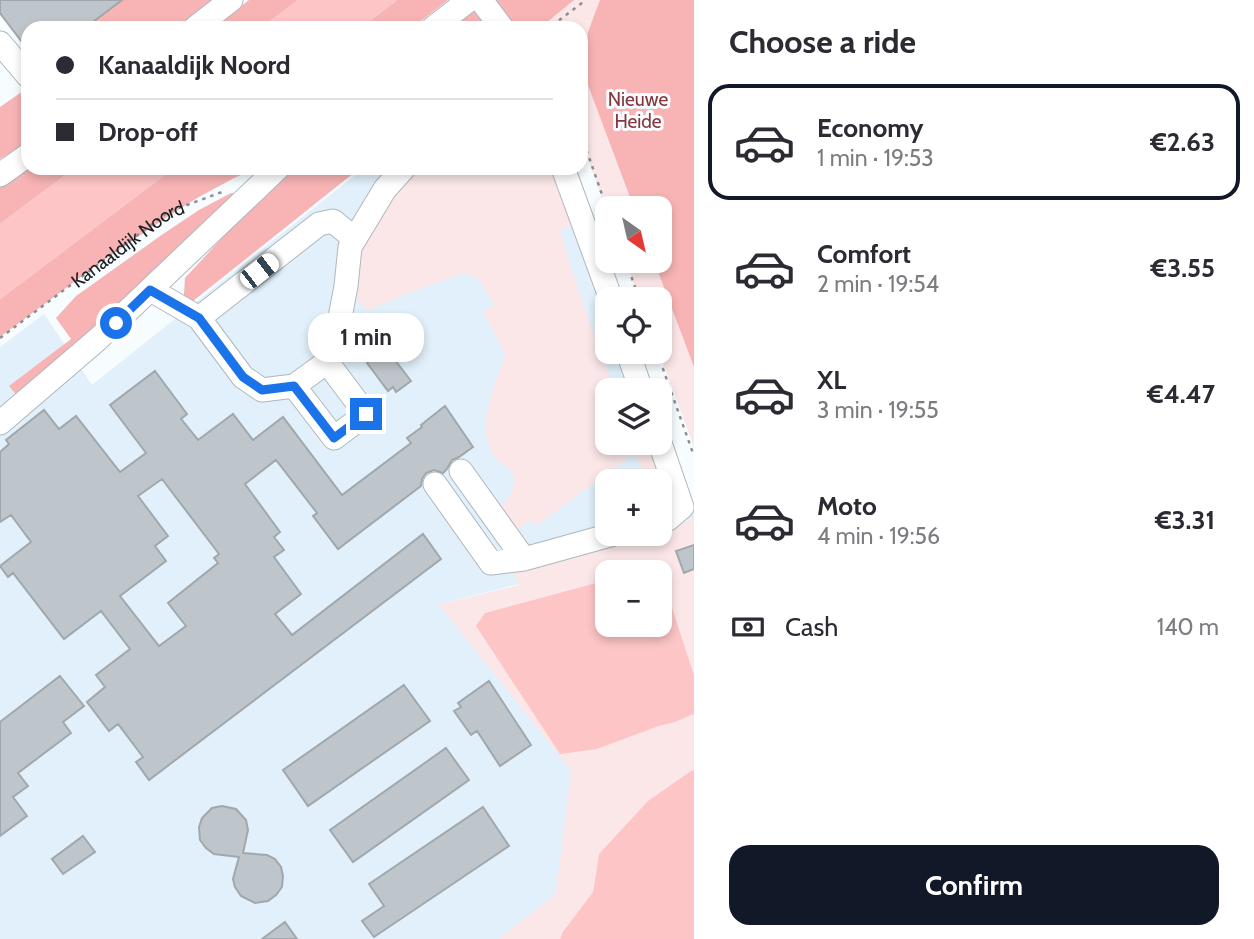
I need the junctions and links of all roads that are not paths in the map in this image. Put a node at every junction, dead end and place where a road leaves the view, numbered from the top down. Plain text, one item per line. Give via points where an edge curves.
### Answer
1 (231, 0) edge
2 (469, 0) edge
3 (481, 0) edge
4 (204, 21) edge
5 (442, 21) edge
6 (497, 21) edge
7 (0, 43) edge
8 (21, 68) edge
9 (21, 160) edge
10 (0, 175) edge
11 (271, 175) edge
12 (398, 175) edge
13 (566, 175) edge
14 (355, 239) junction
15 (607, 287) edge
16 (150, 290) junction
17 (199, 318) junction
18 (327, 362) junction
19 (294, 386) junction
20 (0, 423) edge
21 (461, 471) dead end
22 (672, 478) edge
23 (435, 484) dead end
24 (672, 516) edge
25 (595, 539) edge
26 (524, 559) junction

1 - 4 street
2 - 5 street
3 - 6 street
7 - 8 street
9 - 10 street
11 - 16 street, Kanaaldijk Noord
12 - 14 street
13 - 15 street
14 - 17 street via 333,221 319,224
14 - 18 street
16 - 17 street
16 - 20 street, Kanaaldijk Noord
17 - 19 street via 243,377 262,390
18 - 19 street
18 - 19 street via 366,414 334,438
21 - 26 street
22 - 24 street via 682,507
23 - 26 street via 491,563
25 - 26 street

